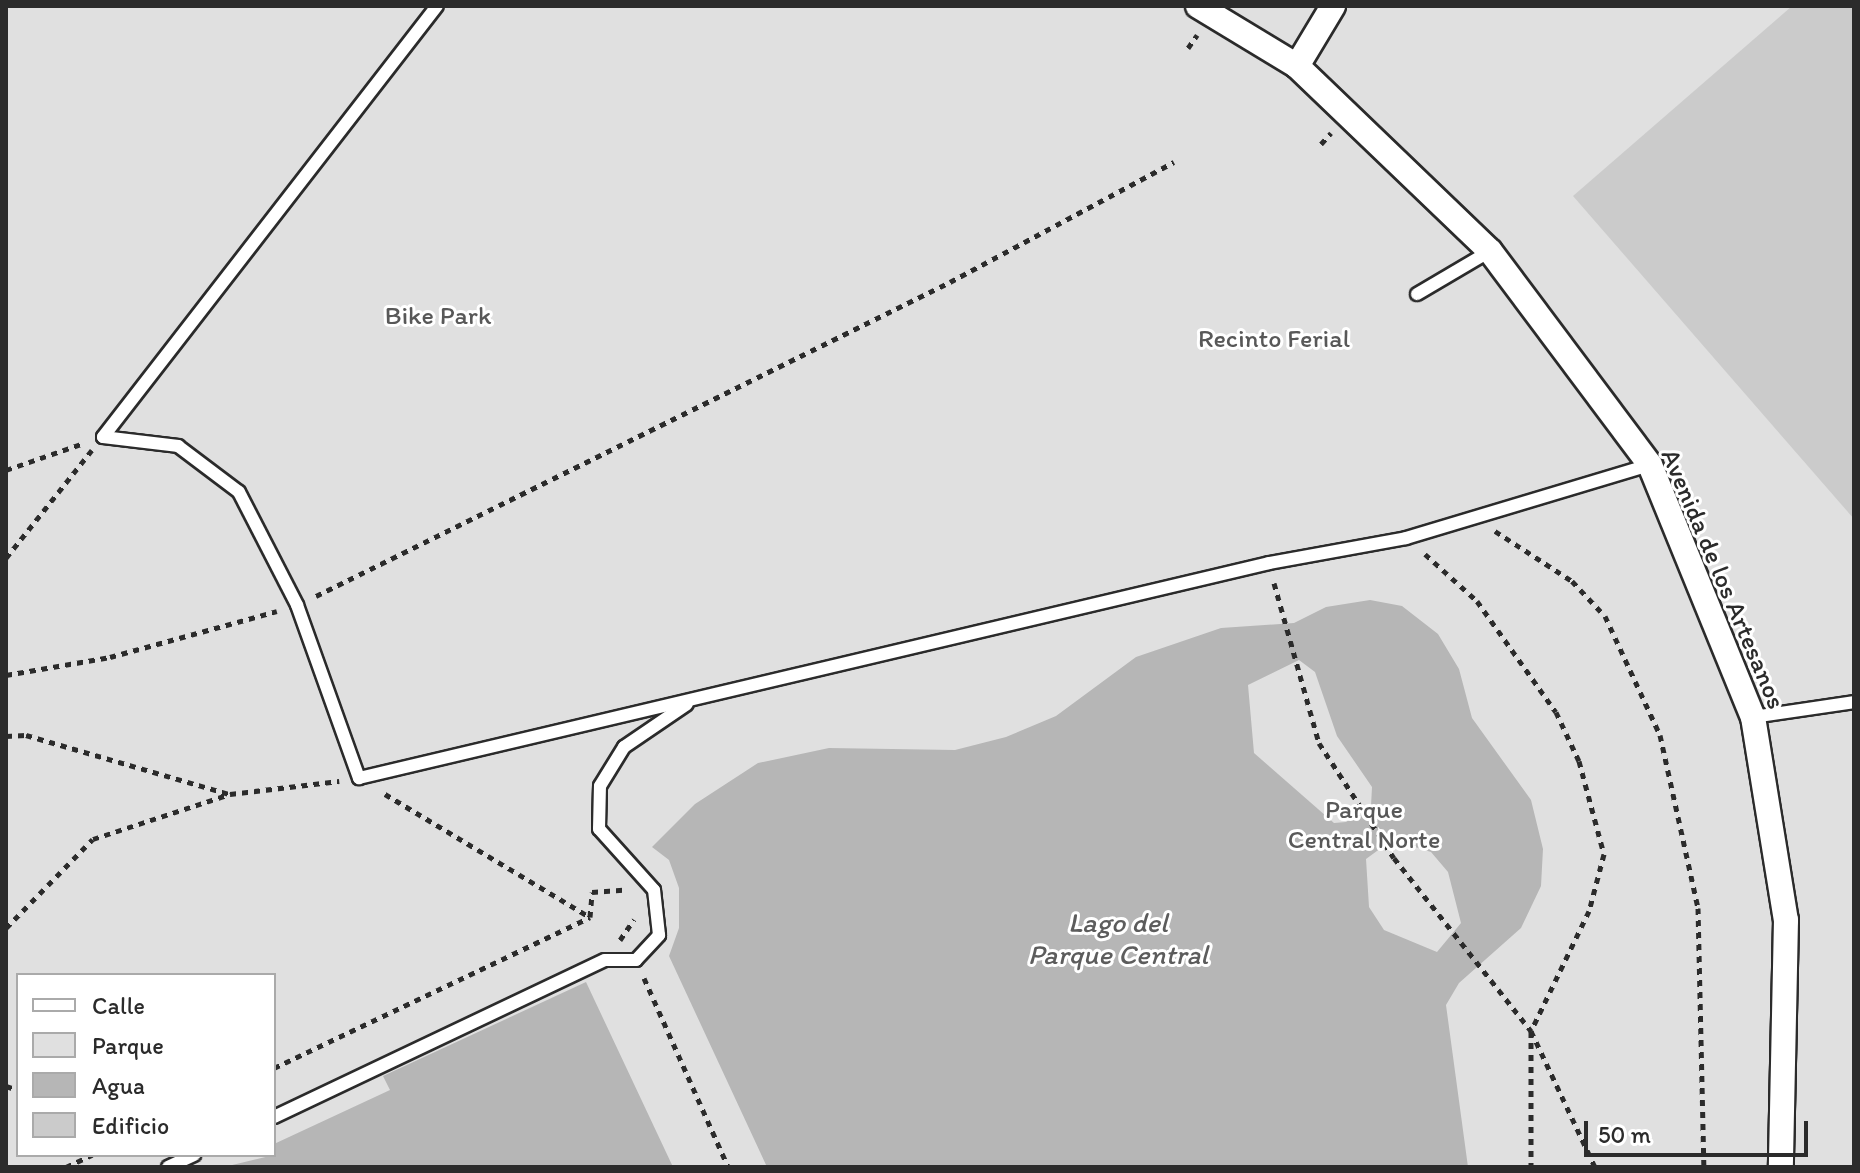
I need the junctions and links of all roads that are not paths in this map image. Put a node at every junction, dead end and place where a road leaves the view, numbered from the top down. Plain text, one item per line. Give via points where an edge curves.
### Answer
1 (437, 6) edge
2 (1198, 6) edge
3 (1333, 6) edge
4 (1297, 66) junction
5 (1490, 251) junction
6 (1417, 294) dead end
7 (1650, 465) junction
8 (696, 698) junction
9 (1854, 702) edge
10 (1753, 717) junction
11 (276, 1116) edge
12 (190, 1157) edge
13 (168, 1167) edge
14 (1781, 1167) edge

1 - 8 lane via 103,437 178,446 239,492 297,605 359,778
2 - 4 street, Avenida de los Artesanos
3 - 4 street
4 - 5 street, Avenida de los Artesanos
5 - 6 lane
5 - 7 street, Avenida de los Artesanos
7 - 8 lane via 1406,538 1269,563
7 - 10 street, Avenida de los Artesanos
8 - 11 lane via 624,747 600,786 599,829 654,890 659,935 636,960 605,960
9 - 10 lane
10 - 14 street, Avenida de los Artesanos via 1786,920
12 - 13 lane

